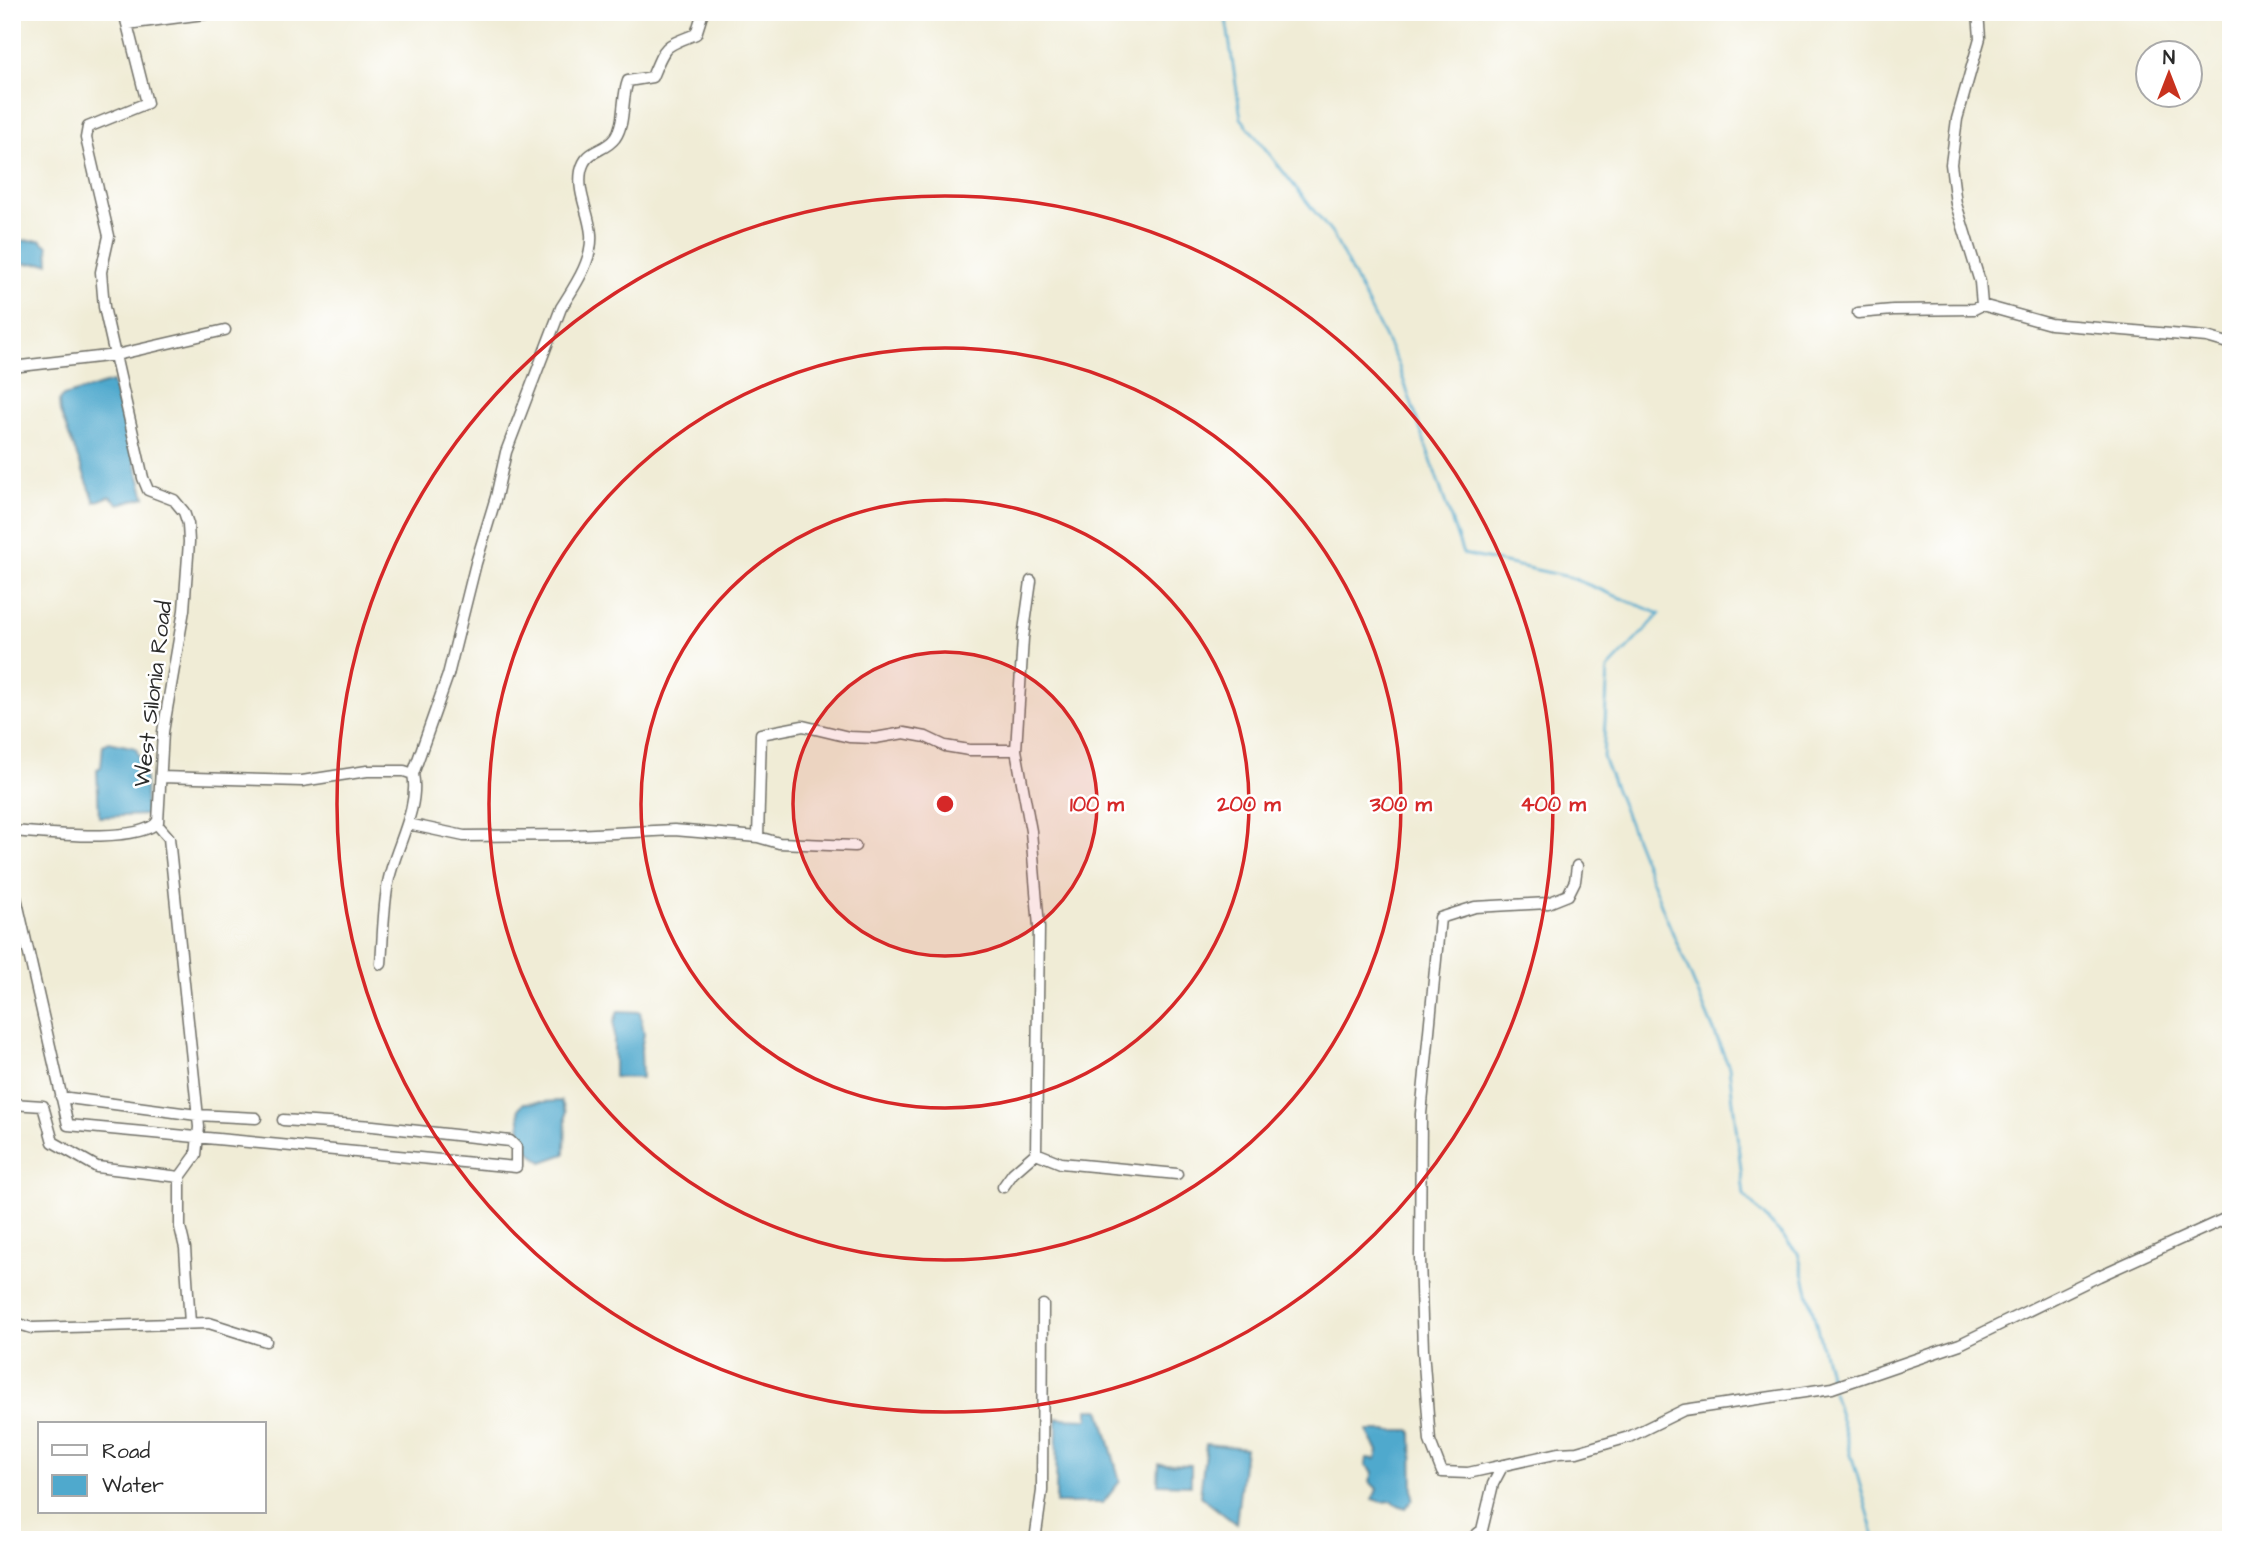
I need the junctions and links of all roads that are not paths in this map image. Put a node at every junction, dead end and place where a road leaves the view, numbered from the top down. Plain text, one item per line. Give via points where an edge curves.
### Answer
1 (124, 12) edge
2 (219, 12) edge
3 (704, 12) edge
4 (1978, 12) edge
5 (127, 24) junction
6 (1982, 305) junction
7 (1858, 313) dead end
8 (225, 330) dead end
9 (2231, 344) edge
10 (116, 355) junction
11 (12, 367) edge
12 (1031, 582) dead end
13 (1016, 750) junction
14 (413, 774) junction
15 (161, 777) junction
16 (156, 823) junction
17 (408, 824) junction
18 (12, 831) edge
19 (758, 837) junction
20 (855, 846) dead end
21 (1577, 866) dead end
22 (12, 880) edge
23 (381, 964) dead end
24 (61, 1097) junction
25 (12, 1104) edge
26 (198, 1115) junction
27 (256, 1118) dead end
28 (283, 1120) dead end
29 (198, 1139) junction
30 (1036, 1153) junction
31 (1177, 1174) dead end
32 (180, 1177) junction
33 (1003, 1187) dead end
34 (2231, 1216) edge
35 (1043, 1305) dead end
36 (12, 1322) edge
37 (190, 1323) junction
38 (266, 1341) dead end
39 (1503, 1465) junction
40 (1035, 1540) edge
41 (1451, 1540) edge

1 - 5 street
2 - 5 street
3 - 14 street via 696,34 668,45 652,77 628,81 617,136 588,155 582,168 580,189 591,235 587,259 561,308 506,452 448,676
4 - 6 street via 1980,38 1957,119 1951,164 1956,204 1980,282
5 - 10 street via 147,103 86,132 109,236 101,272
6 - 7 street
6 - 9 street via 2050,324 2207,337
8 - 10 street
10 - 11 street
10 - 15 street, West Silonia Road via 145,486 174,500 188,524 184,610 163,732
12 - 13 street
13 - 19 street via 969,750 904,733 849,737 803,726 761,734
13 - 30 street via 1031,831 1039,928
14 - 15 street via 367,771 302,781
14 - 17 street
15 - 16 street, West Silonia Road
16 - 18 street via 124,834
16 - 26 street via 169,838
17 - 19 street via 464,836 674,830
17 - 23 street via 388,883
19 - 20 street via 779,843
21 - 39 street via 1568,895 1548,903 1475,906 1440,918 1421,1114 1420,1258 1430,1441 1442,1472 1468,1473
22 - 24 street
24 - 26 street
24 - 29 street via 68,1125
25 - 32 street via 43,1106 53,1142 97,1167
26 - 27 street
26 - 29 street
28 - 29 street via 510,1141 516,1147 516,1167
29 - 32 street via 196,1155
30 - 31 street via 1061,1163
30 - 33 street
32 - 37 street
34 - 39 street via 1960,1344 1832,1388 1685,1410 1629,1437
35 - 40 street via 1042,1491
36 - 37 street via 32,1328
37 - 38 street via 209,1323
39 - 41 street via 1493,1484 1482,1530 1471,1539

